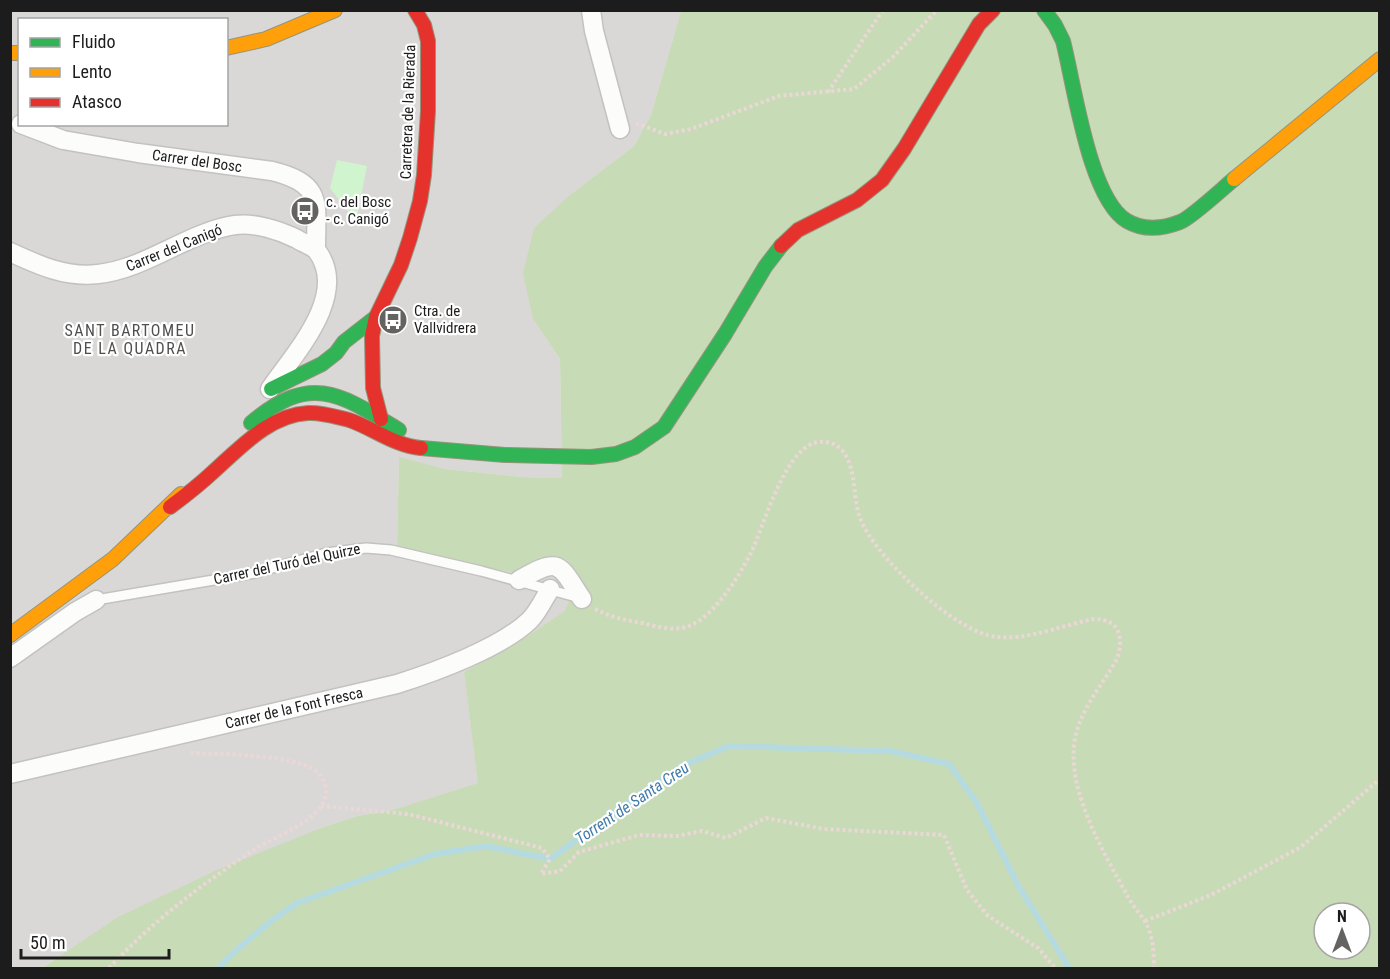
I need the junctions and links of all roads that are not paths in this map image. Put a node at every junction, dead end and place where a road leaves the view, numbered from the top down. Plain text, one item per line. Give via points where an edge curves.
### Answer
1 (335, 10) edge
2 (415, 10) edge
3 (591, 10) edge
4 (993, 10) edge
5 (1044, 10) edge
6 (228, 48) edge
7 (1380, 59) edge
8 (25, 126) edge
9 (620, 129) dead end
10 (316, 249) junction
11 (10, 252) edge
12 (376, 317) junction
13 (372, 349) junction
14 (336, 353) junction
15 (361, 374) dead end
16 (336, 386) junction
17 (269, 391) junction
18 (286, 418) junction
19 (381, 419) junction
20 (375, 434) junction
21 (442, 451) junction
22 (220, 452) junction
23 (170, 507) junction
24 (519, 580) junction
25 (550, 589) junction
26 (582, 599) joint
27 (96, 600) joint
28 (10, 635) edge
29 (10, 658) edge
30 (10, 774) edge

1 - 6 main road via 266,39
2 - 12 main road, Carretera de la Rierada via 428,41 423,188 401,265
3 - 9 street
4 - 21 main road via 974,32 882,180 857,200 798,230 785,241 663,427 648,440 626,451 591,457
5 - 7 main road via 1063,41 1101,188 1118,215 1143,228 1170,228 1182,222
8 - 10 street, Carrer del Bosc via 63,140 293,176 307,185 313,195
10 - 11 street, Carrer del Canigó via 293,237 237,225 212,231 117,271 96,274 51,270
10 - 17 street via 327,284 323,304 311,331
12 - 13 main road, Carretera de la Rierada
12 - 14 main road, Carretera de la Rierada
13 - 15 main road, Carretera de la Rierada
13 - 19 main road, Carretera de la Rierada via 373,388
14 - 16 main road
14 - 17 main road, Carretera de la Rierada via 307,374
16 - 18 main road via 328,400
16 - 19 main road
16 - 20 main road via 345,409
16 - 22 main road via 277,402
17 - 22 main road
18 - 20 main road via 322,414 351,421
18 - 23 main road via 256,434
19 - 21 main road
20 - 21 main road via 416,448
22 - 23 main road
23 - 28 main road via 113,559
24 - 25 lane, Carrer del Turó del Quirze
24 - 26 street via 543,567 556,566 564,571
24 - 27 lane, Carrer del Turó del Quirze via 391,550 350,548 255,573
25 - 26 lane, Carrer del Turó del Quirze
25 - 30 street, Carrer de la Font Fresca via 530,620 514,632 431,674
27 - 29 street

